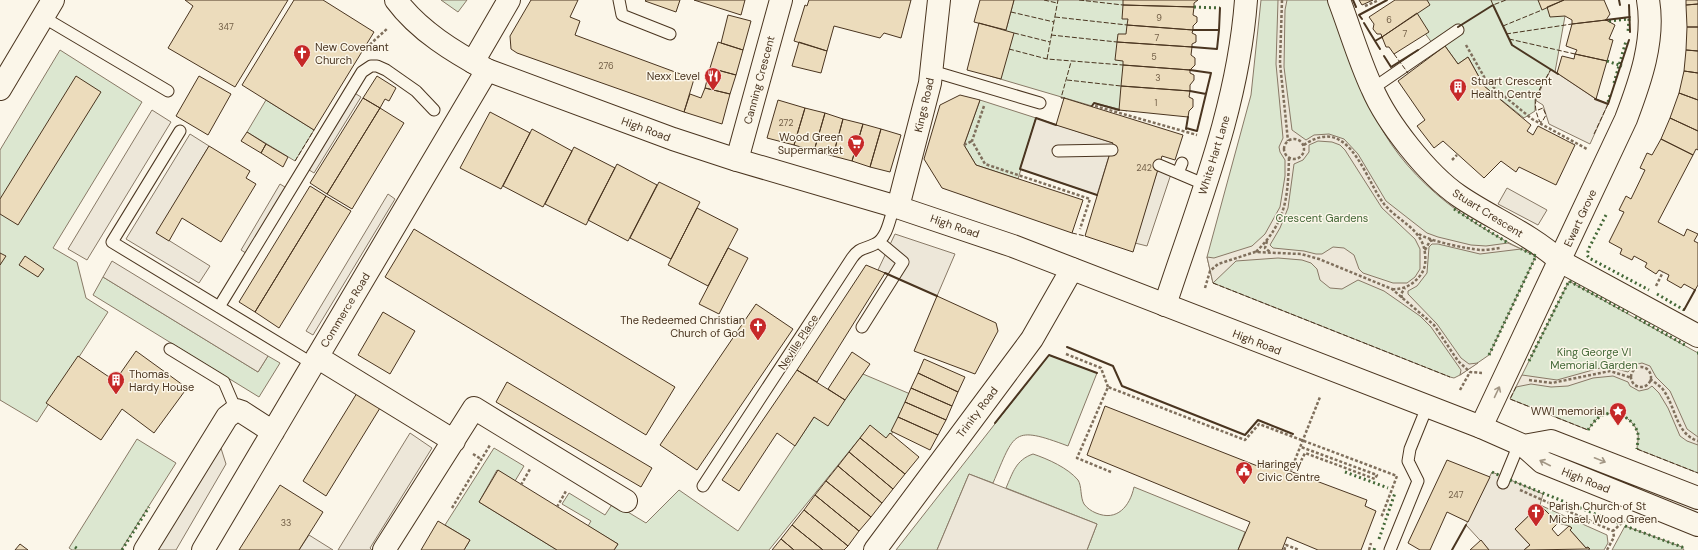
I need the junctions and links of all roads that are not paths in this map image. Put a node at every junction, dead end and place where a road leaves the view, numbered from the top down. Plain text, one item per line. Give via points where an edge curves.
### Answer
1 (396, 0) edge
2 (509, 0) edge
3 (619, 0) edge
4 (781, 0) edge
5 (939, 0) edge
6 (1246, 0) edge
7 (1339, 0) edge
8 (1648, 0) edge
9 (48, 8) edge
10 (1458, 30) road end
11 (670, 34) dead end
12 (480, 66) junction
13 (932, 71) junction
14 (2, 80) edge
15 (1372, 89) junction
16 (168, 91) dead end
17 (1040, 103) dead end
18 (434, 110) dead end
19 (180, 131) dead end
20 (1112, 150) dead end
21 (1058, 151) dead end
22 (737, 160) junction
23 (1159, 165) dead end
24 (1206, 185) junction
25 (896, 207) junction
26 (879, 242) junction
27 (1560, 261) junction
28 (1072, 269) junction
29 (1165, 305) junction
30 (219, 307) junction
31 (862, 327) dead end
32 (1698, 336) edge
33 (170, 349) dead end
34 (315, 360) junction
35 (1427, 407) junction
36 (236, 410) junction
37 (1481, 427) junction
38 (273, 432) junction
39 (454, 441) junction
40 (1521, 445) junction
41 (1503, 483) road end
42 (703, 486) dead end
43 (1698, 498) edge
44 (626, 501) dead end
45 (1698, 525) edge
46 (145, 550) edge
47 (203, 550) edge
48 (384, 550) edge
49 (875, 550) edge
50 (1390, 550) edge

1 - 12 street, High Road via 427,32
2 - 12 street
3 - 11 lane via 622,15
4 - 22 street, Canning Crescent
5 - 13 street, Kings Road
6 - 24 street, White Hart Lane via 1236,80
7 - 15 street, Stuart Crescent
8 - 27 street, Ewart Grove via 1648,43 1641,79 1626,119
9 - 14 street
9 - 16 lane
10 - 15 lane
12 - 22 street, High Road via 673,139
12 - 34 street, Commerce Road
13 - 17 lane
13 - 25 street, Kings Road
15 - 27 street, Stuart Crescent via 1402,137 1435,176 1457,195 1545,247
18 - 30 lane via 416,91 386,70 371,66 362,72
19 - 30 lane via 112,242
20 - 21 lane
22 - 25 street, High Road
23 - 24 lane via 1180,168
24 - 29 street, White Hart Lane
25 - 26 lane
25 - 28 street, High Road via 1013,246
26 - 31 lane via 903,262
26 - 42 lane, Neville Place via 858,250 852,258
27 - 32 street, Stuart Crescent
37 -> 27 street, Ewart Grove
28 - 29 street, High Road
28 - 49 street, Trinity Road via 1032,339
29 - 35 street, High Road
30 - 34 lane
33 - 36 lane via 224,382
34 - 38 street, Commerce Road
34 - 39 street
35 - 37 street, High Road
35 - 50 lane via 1410,449 1408,461 1418,481
36 - 38 street
36 - 46 street via 227,417
37 - 40 street, High Road
38 - 47 street, Commerce Road
39 - 44 street via 474,408
39 - 48 street
40 - 41 lane
40 -> 43 street via 1551,441
45 -> 40 street, High Road via 1542,462

